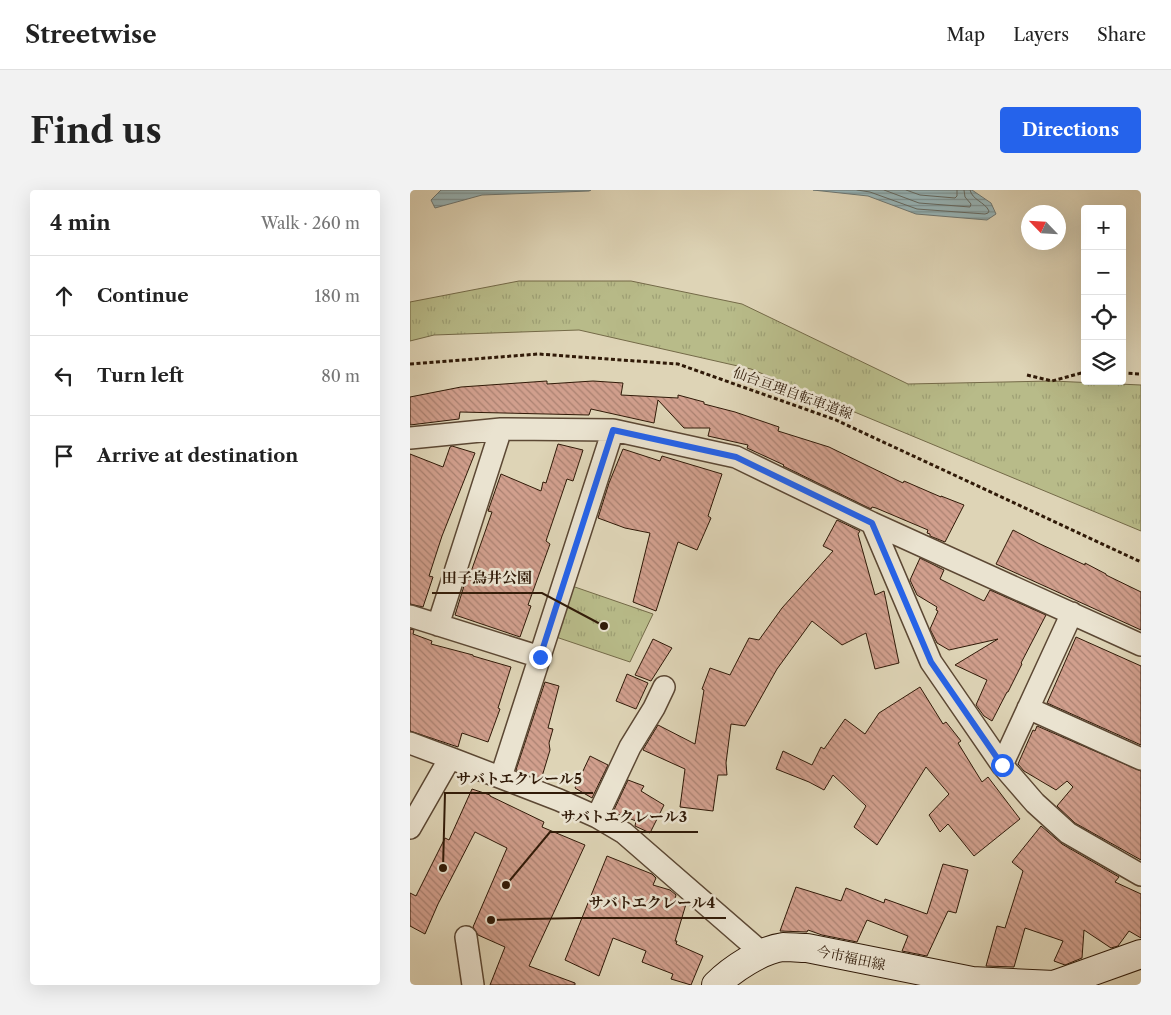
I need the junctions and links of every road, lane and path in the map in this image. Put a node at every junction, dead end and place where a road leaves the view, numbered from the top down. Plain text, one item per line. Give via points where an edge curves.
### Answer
1 (410, 364) edge
2 (1081, 373) edge
3 (1126, 373) edge
4 (1141, 374) edge
5 (1028, 376) dead end
6 (501, 430) junction
7 (613, 430) junction
8 (410, 438) edge
9 (872, 523) junction
10 (1141, 562) edge
11 (1072, 613) junction
12 (410, 616) edge
13 (438, 625) junction
14 (1141, 645) edge
15 (540, 657) junction
16 (664, 687) dead end
17 (1028, 708) junction
18 (410, 743) edge
19 (450, 758) junction
20 (1141, 759) edge
21 (1002, 765) junction
22 (501, 777) junction
23 (597, 817) junction
24 (410, 828) edge
25 (1141, 876) edge
26 (466, 937) dead end
27 (762, 953) junction
28 (1141, 954) edge
29 (473, 985) edge
30 (716, 985) edge
31 (1054, 985) edge

1 - 10 path, 仙台亘理自転車道線 via 538,354 678,364 836,420
2 - 5 path via 1052,381
3 - 4 path
6 - 7 street
6 - 8 street
6 - 13 street
7 - 9 street via 736,457
7 - 15 street
9 - 11 street
9 - 21 street via 931,662
11 - 14 street
11 - 17 street
12 - 13 street
13 - 15 street
15 - 22 street
16 - 23 street via 630,747
17 - 20 street
17 - 21 street
18 - 19 street
19 - 22 street
19 - 24 street
21 - 25 street via 1035,803 1068,833
22 - 23 street
23 - 27 street via 624,833
26 - 29 street
27 - 30 main road, 今市福田線
27 - 31 main road, 今市福田線 via 783,947 807,948 972,981
28 - 31 main road, 今市福田線

